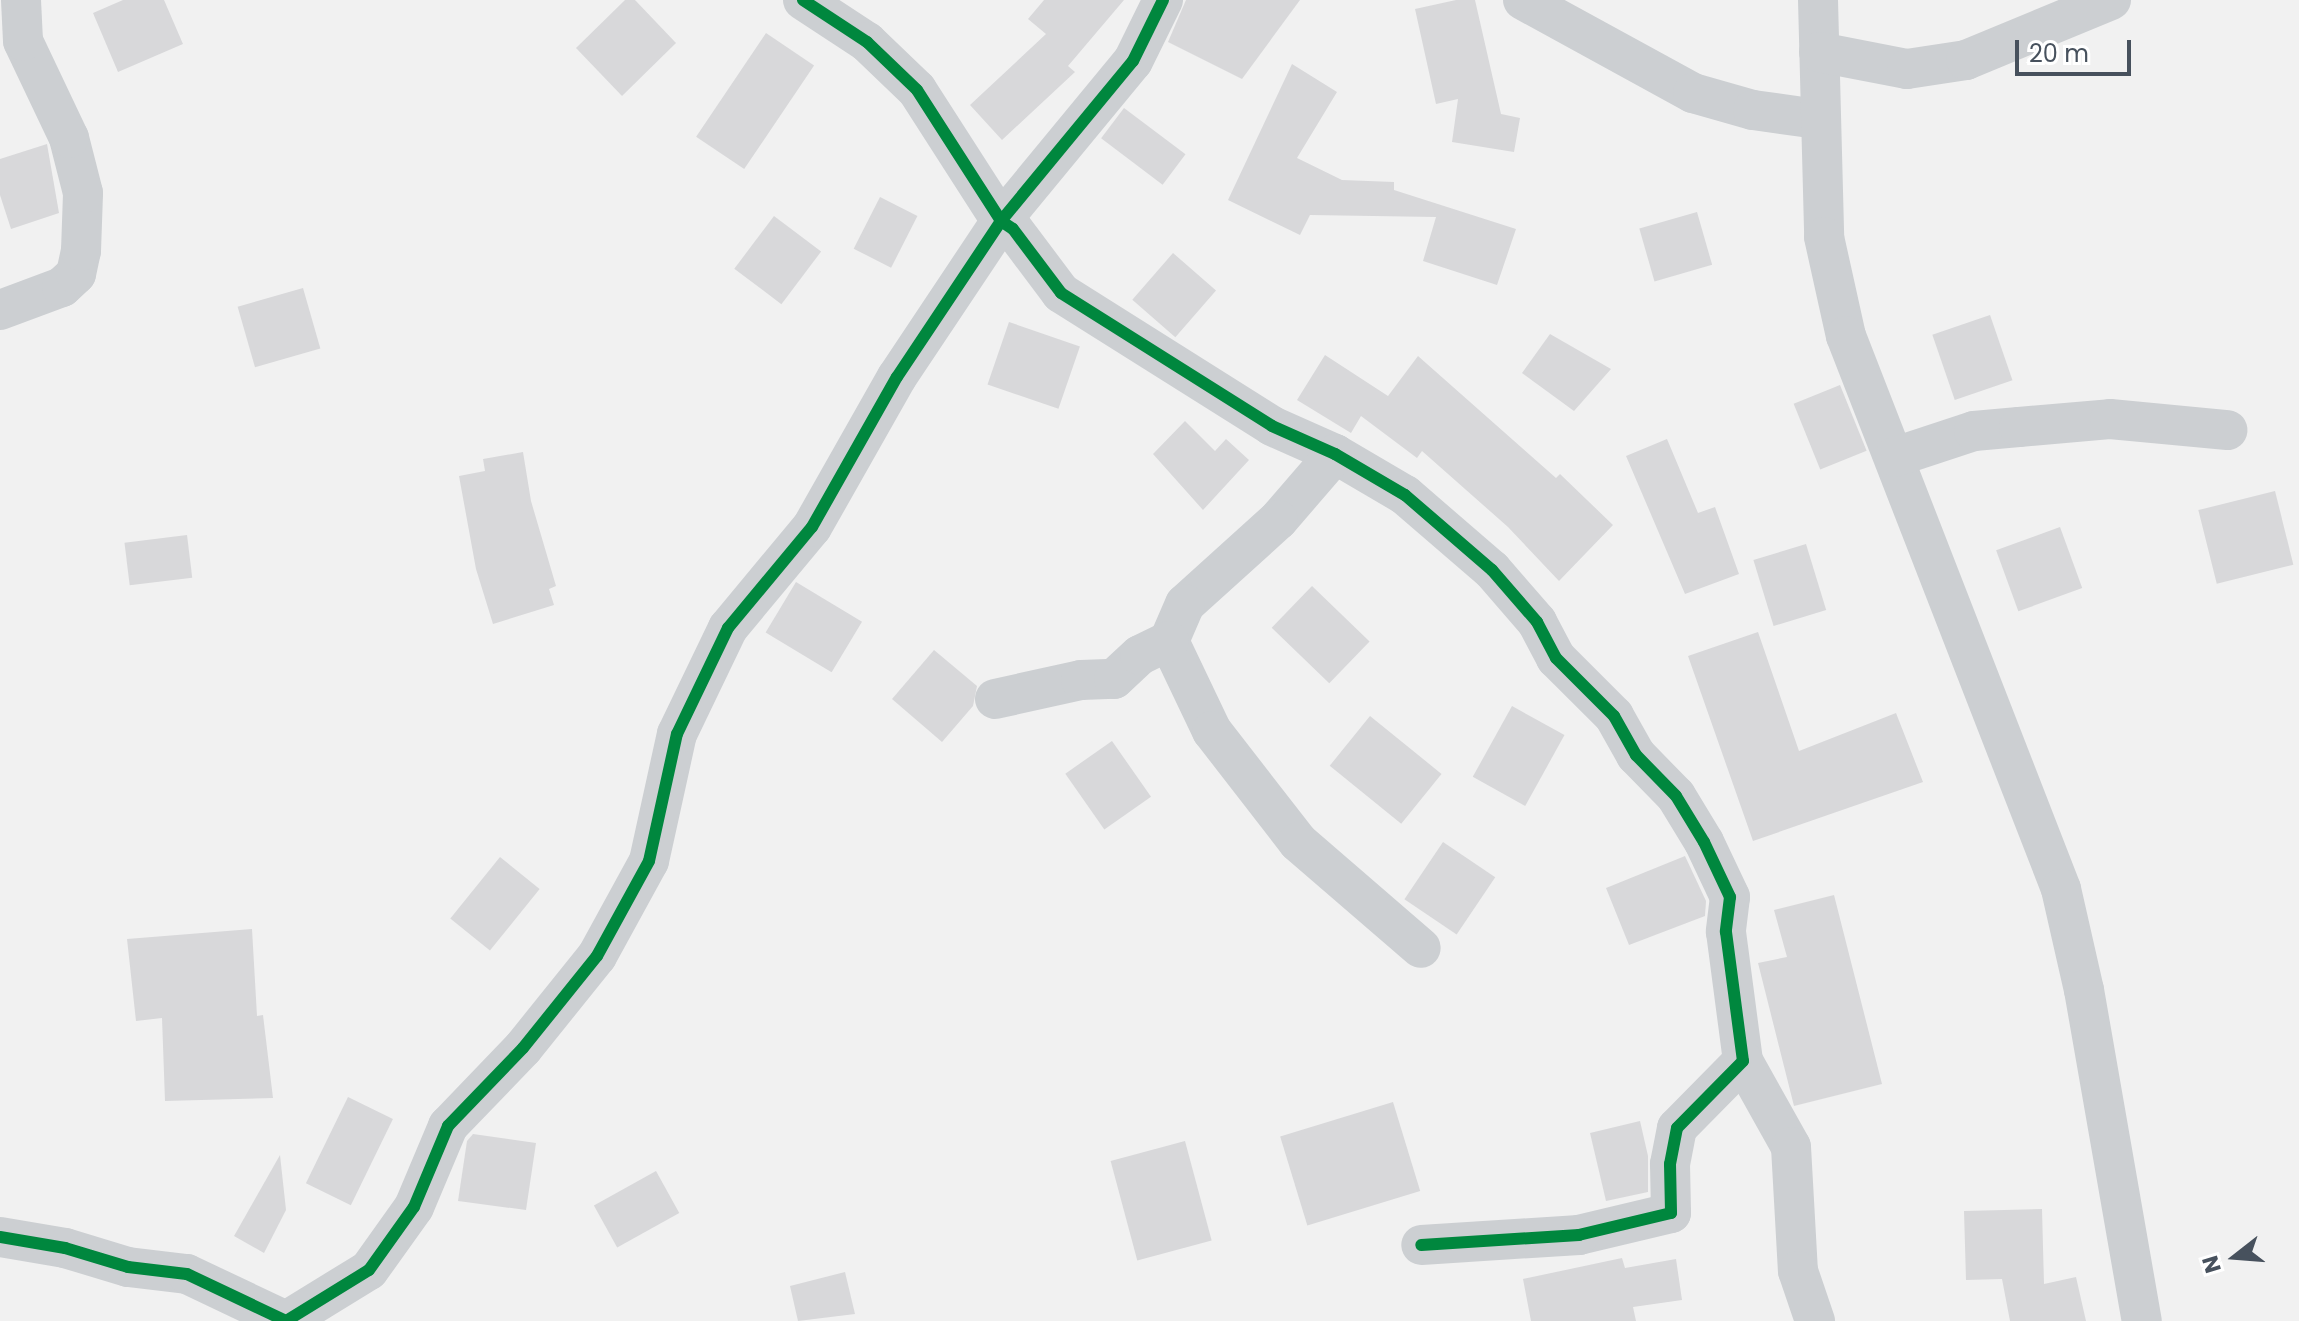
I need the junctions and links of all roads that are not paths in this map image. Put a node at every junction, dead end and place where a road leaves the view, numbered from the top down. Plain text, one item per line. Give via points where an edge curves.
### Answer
1 (21, 0) edge
2 (803, 0) edge
3 (1163, 0) edge
4 (1523, 0) edge
5 (1818, 0) edge
6 (2111, 0) edge
7 (1819, 52) junction
8 (1817, 119) junction
9 (1001, 221) junction
10 (0, 310) edge
11 (2227, 430) dead end
12 (1335, 454) junction
13 (1895, 457) junction
14 (1169, 641) junction
15 (995, 699) dead end
16 (1421, 948) dead end
17 (1743, 1061) junction
18 (0, 1237) edge
19 (1421, 1245) dead end
20 (286, 1321) edge
21 (1815, 1321) edge
22 (2142, 1321) edge

1 - 10 street via 23,41 69,138 83,193 81,251 76,274 62,287
2 - 9 street via 867,42 917,90
3 - 9 street via 1133,61
4 - 8 street via 1693,93 1753,110
5 - 7 street
6 - 7 street via 1966,60 1907,69
7 - 8 street
8 - 13 street via 1824,237 1846,336
9 - 12 street via 1013,229 1061,293 1272,426
9 - 20 street via 897,377 812,527 728,628 677,734 649,861 597,956 523,1048 448,1126 414,1207 369,1270
11 - 13 street via 2110,419 1974,431
12 - 14 street via 1278,520 1185,604
12 - 17 street via 1405,495 1492,570 1537,622 1556,658 1614,716 1636,755 1676,796 1730,897 1726,932
13 - 22 street via 2061,889
14 - 15 street via 1140,655 1114,679 1081,680
14 - 16 street via 1212,731 1298,842
17 - 19 street via 1677,1128 1670,1164 1671,1213 1579,1235
17 - 21 street via 1791,1147 1798,1271
18 - 20 street via 65,1248 128,1267 187,1274

